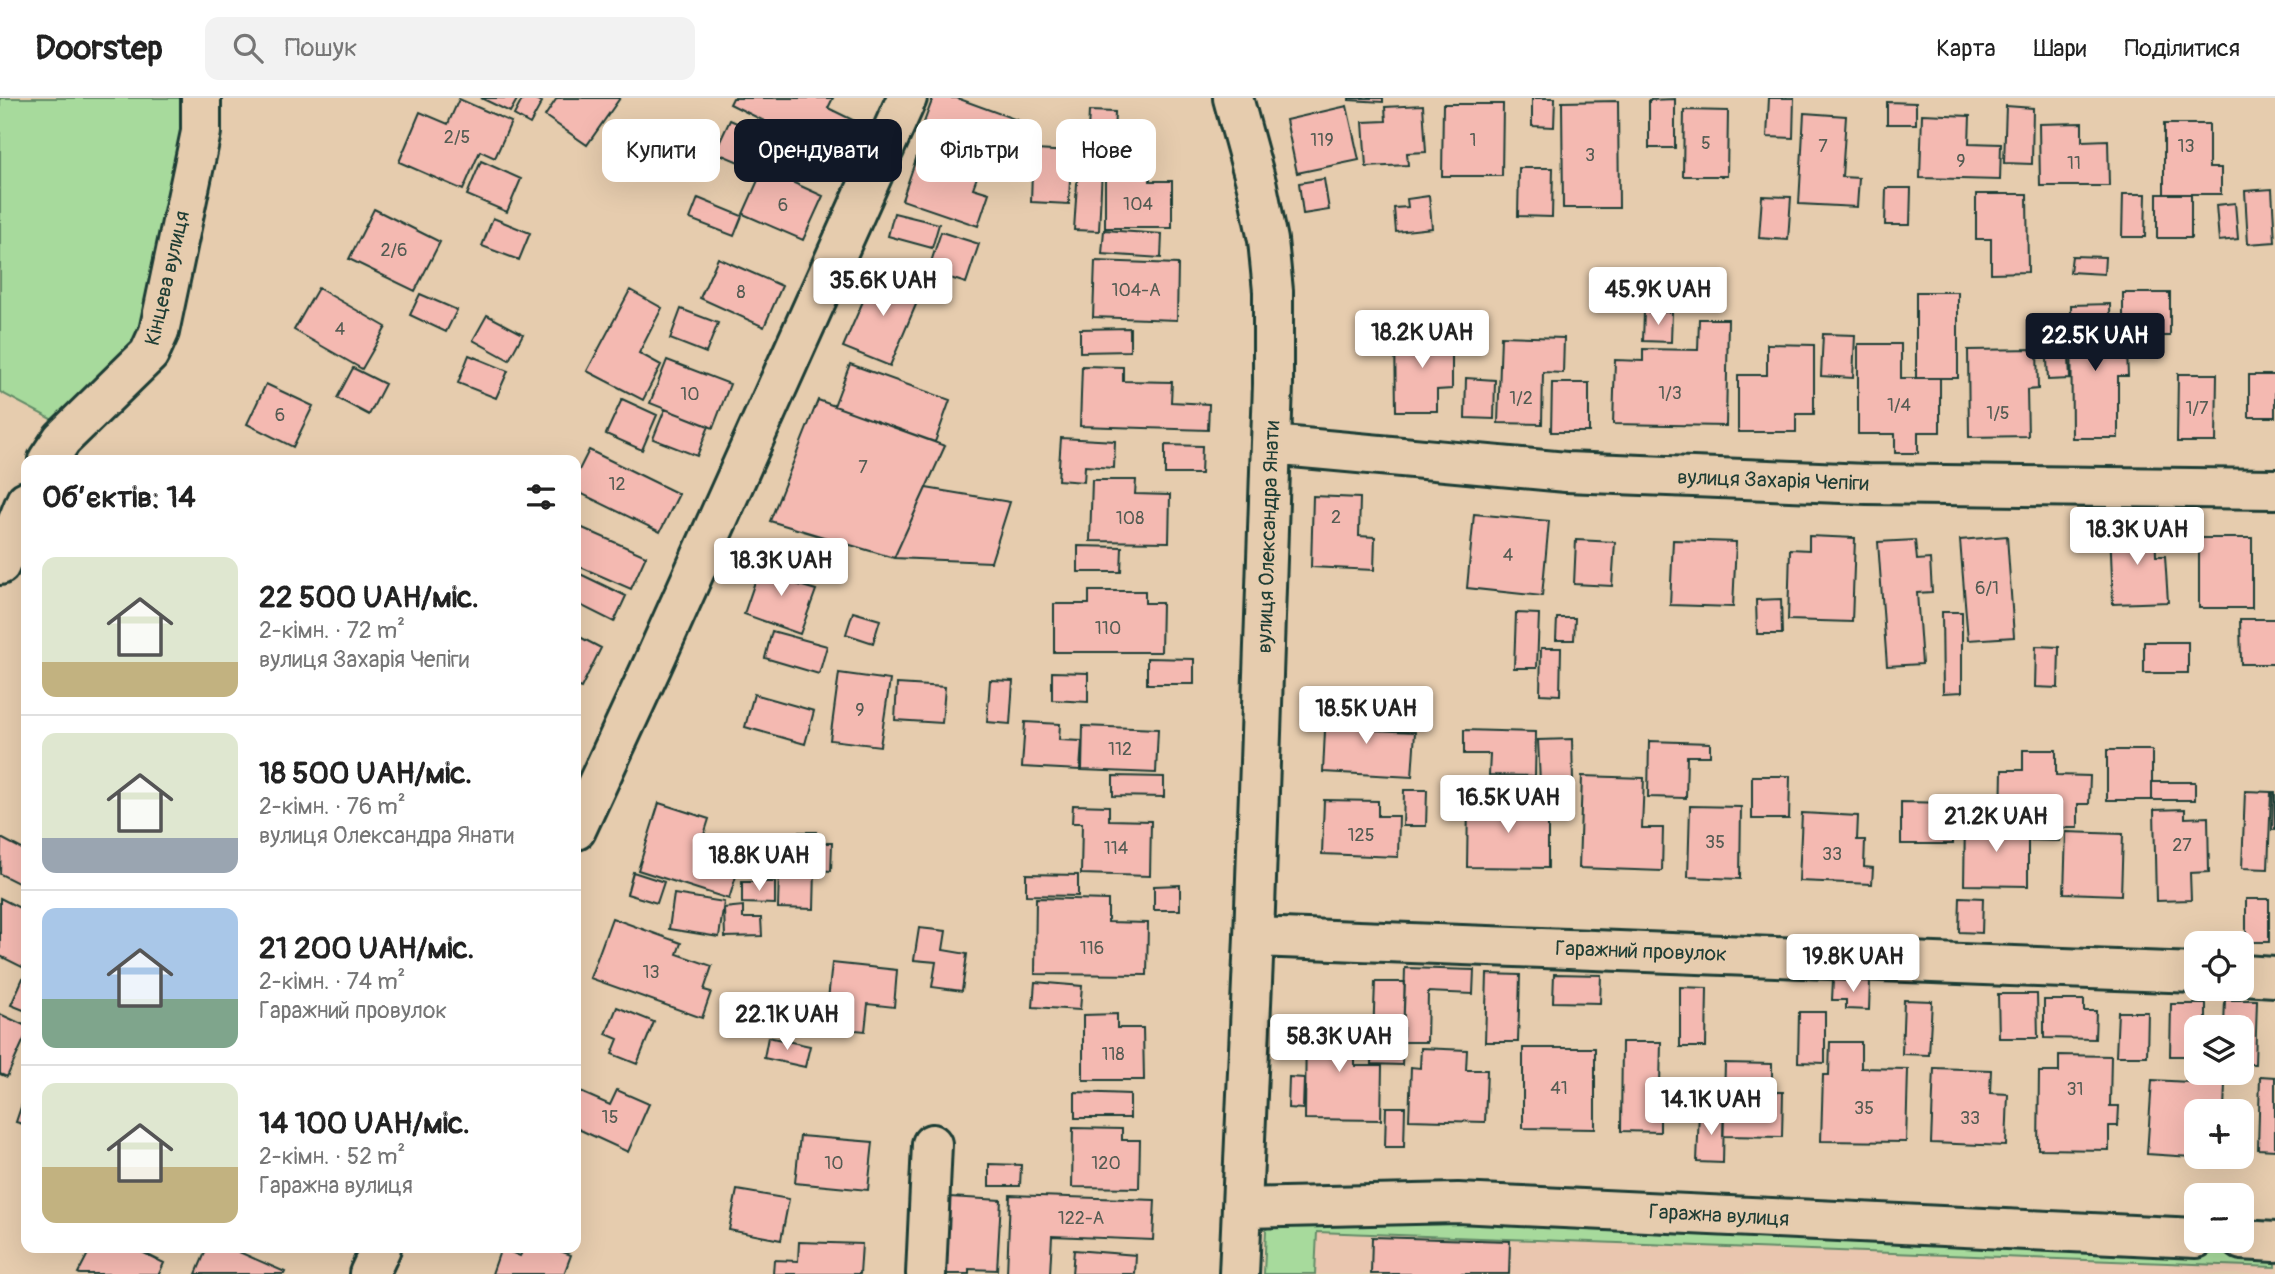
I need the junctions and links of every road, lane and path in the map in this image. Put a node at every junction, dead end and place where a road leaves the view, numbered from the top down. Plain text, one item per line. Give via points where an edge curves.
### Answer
1 (201, 98) edge
2 (907, 98) edge
3 (1233, 98) edge
4 (1271, 445) junction
5 (51, 455) edge
6 (2275, 489) edge
7 (21, 513) edge
8 (0, 565) edge
9 (581, 819) edge
10 (1254, 937) junction
11 (2184, 973) edge
12 (2254, 976) edge
13 (2275, 977) edge
14 (932, 1144) dead end
15 (1242, 1208) junction
16 (2184, 1237) edge
17 (2254, 1240) edge
18 (2275, 1241) edge
19 (379, 1253) edge
20 (369, 1274) edge
21 (926, 1274) edge
22 (1239, 1274) edge

1 - 5 street, Кінцева вулиця via 201,132 159,332 149,354
2 - 9 street
3 - 4 street, вулиця Олександра Янати via 1268,240 1273,291
4 - 6 street, вулиця Захарія Чепіги via 1566,472 1867,484
4 - 10 street, вулиця Олександра Янати
7 - 8 street
10 - 11 street, Гаражний провулок
10 - 15 street, вулиця Олександра Янати
12 - 13 street
14 - 21 street
15 - 16 street, Гаражна вулиця via 1458,1203
15 - 22 street, вулиця Олександра Янати
17 - 18 street
19 - 20 street

